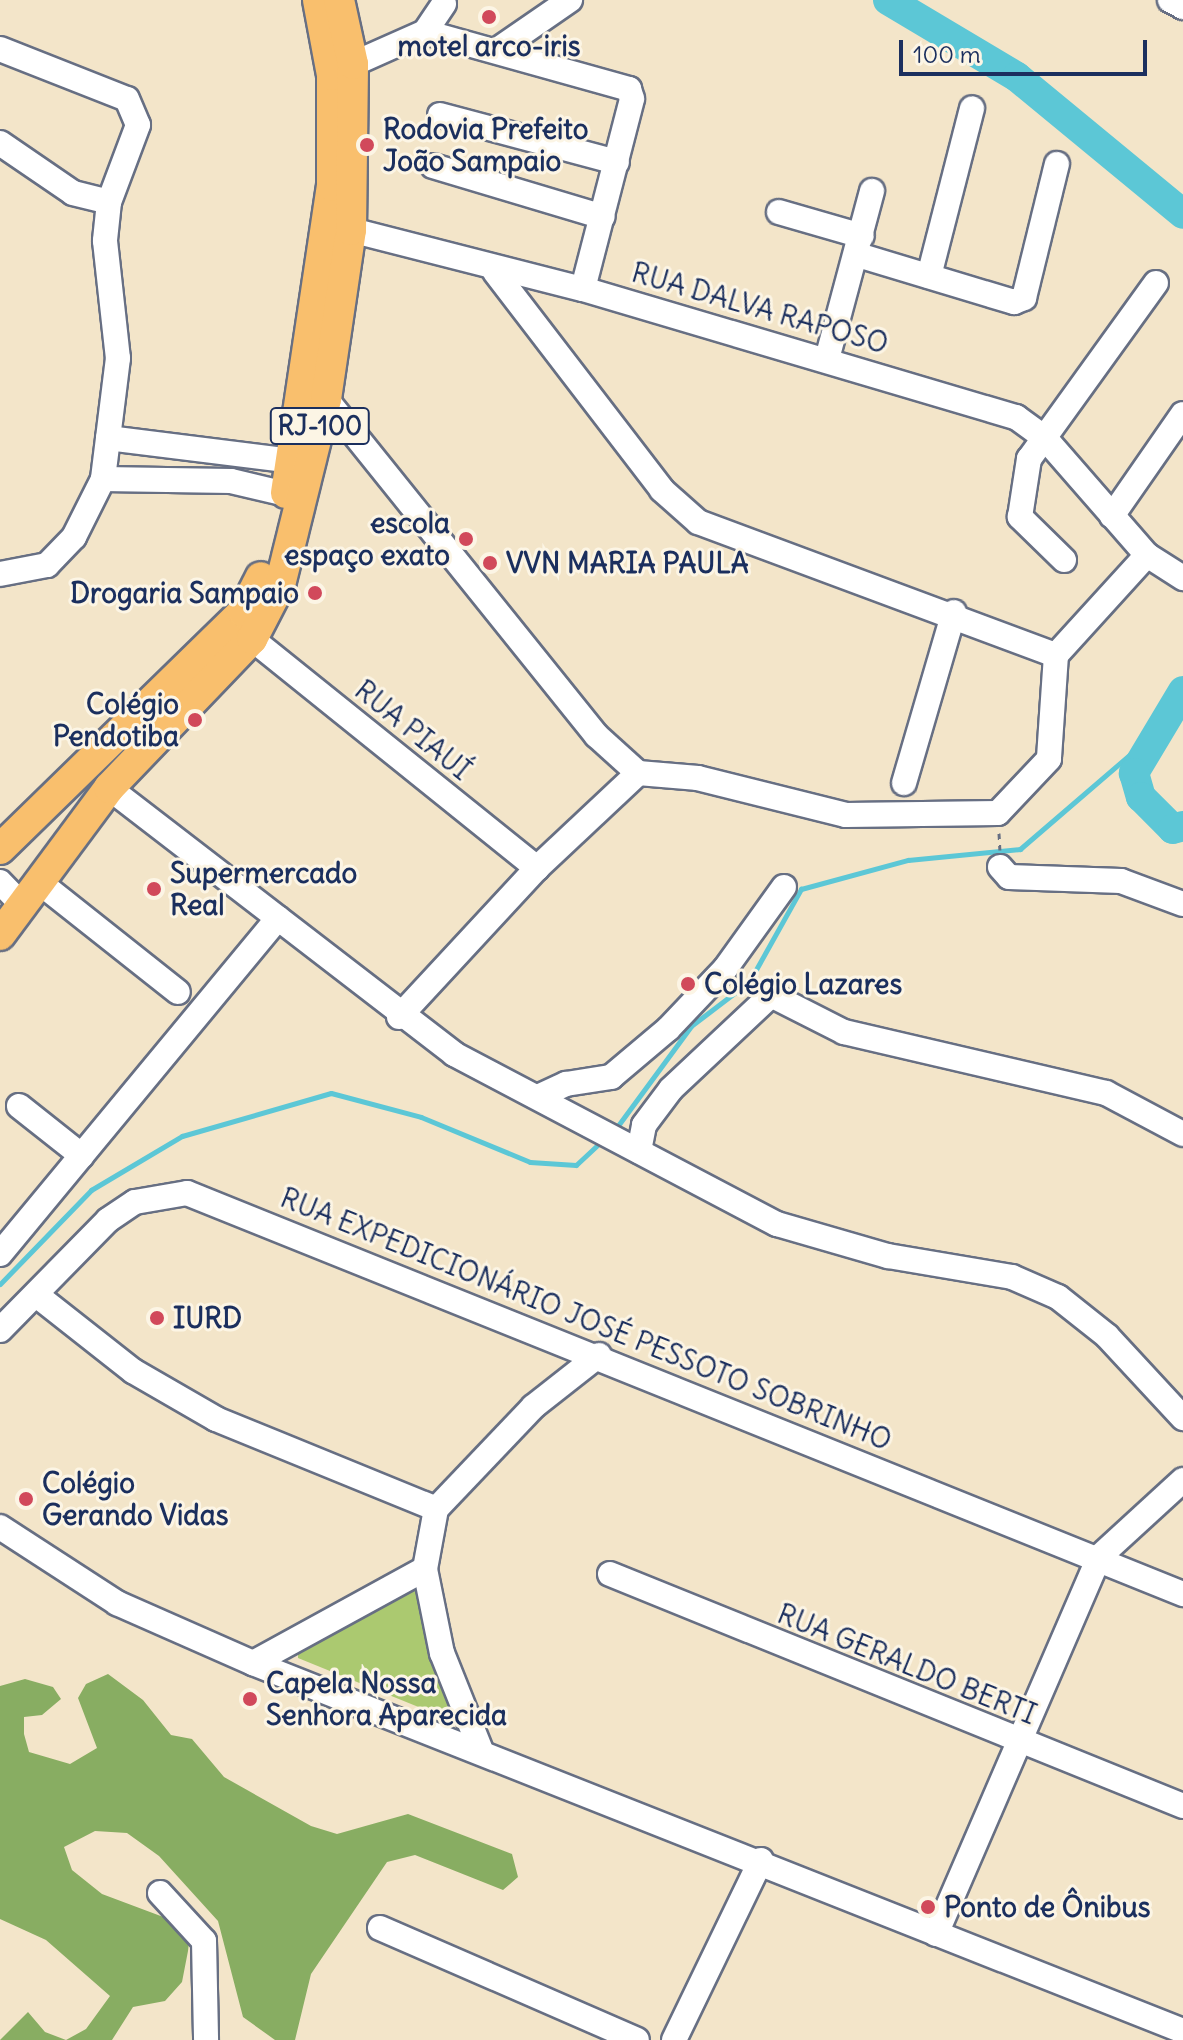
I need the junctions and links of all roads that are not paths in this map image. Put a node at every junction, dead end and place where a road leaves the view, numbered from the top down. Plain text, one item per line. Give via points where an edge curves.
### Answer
1 (318, 0) edge
2 (339, 0) edge
3 (570, 0) edge
4 (1170, 0) edge
5 (444, 4) dead end
6 (1183, 7) edge
7 (425, 32) junction
8 (0, 49) edge
9 (496, 51) junction
10 (353, 64) junction
11 (972, 108) dead end
12 (440, 115) dead end
13 (0, 143) edge
14 (617, 162) junction
15 (1057, 164) dead end
16 (433, 166) dead end
17 (872, 191) dead end
18 (109, 202) junction
19 (779, 212) dead end
20 (603, 217) junction
21 (351, 230) junction
22 (860, 245) junction
23 (495, 272) junction
24 (929, 276) junction
25 (1156, 283) dead end
26 (583, 289) junction
27 (827, 359) junction
28 (326, 399) junction
29 (1183, 414) edge
30 (1044, 437) junction
31 (108, 438) junction
32 (292, 461) junction
33 (103, 479) junction
34 (286, 494) junction
35 (1112, 516) junction
36 (1147, 555) junction
37 (1064, 560) dead end
38 (1175, 573) edge
39 (0, 574) edge
40 (954, 612) junction
41 (252, 639) junction
42 (1056, 655) junction
43 (638, 773) junction
44 (904, 783) dead end
45 (109, 788) junction
46 (8, 843) edge
47 (1000, 867) road end
48 (537, 868) junction
49 (0, 882) edge
50 (37, 885) junction
51 (784, 887) dead end
52 (1183, 904) edge
53 (278, 918) junction
54 (0, 935) edge
55 (178, 992) dead end
56 (399, 1017) junction
57 (538, 1097) junction
58 (19, 1106) dead end
59 (1183, 1134) edge
60 (636, 1149) junction
61 (82, 1156) junction
62 (0, 1254) edge
63 (39, 1297) junction
64 (0, 1330) edge
65 (599, 1355) junction
66 (1183, 1418) edge
67 (1183, 1480) edge
68 (436, 1509) junction
69 (0, 1527) edge
70 (1099, 1557) junction
71 (425, 1569) junction
72 (610, 1574) dead end
73 (1183, 1594) edge
74 (253, 1663) junction
75 (1020, 1741) junction
76 (480, 1748) junction
77 (1183, 1806) edge
78 (761, 1860) junction
79 (160, 1893) dead end
80 (380, 1928) dead end
81 (936, 1934) junction
82 (1183, 2031) edge
83 (206, 2040) edge
84 (637, 2040) edge
85 (674, 2040) edge

1 - 32 main road, RJ-100 via 332,75 332,186
2 - 10 main road, RJ-100
3 - 9 street
4 - 6 street
5 - 7 street
7 - 9 street
7 - 10 street
8 - 18 street via 127,99 137,110
9 - 14 street via 629,89
10 - 21 main road, RJ-100
11 - 24 street
12 - 14 street
13 - 18 street via 73,193
14 - 20 street
15 - 24 street via 1024,298 1014,302
16 - 20 street
17 - 22 street
18 - 31 street via 105,241 118,358
19 - 22 street
20 - 26 street
21 - 23 street, RUA DALVA RAPOSO
21 - 28 main road, RJ-100
22 - 24 street
22 - 27 street
23 - 26 street, RUA DALVA RAPOSO
23 - 40 street via 595,407 698,522 766,552
25 - 30 street
26 - 27 street, RUA DALVA RAPOSO
27 - 30 street, RUA DALVA RAPOSO via 1016,417
28 - 41 main road, RJ-100 via 298,532
28 - 43 street via 597,736
29 - 35 street
30 - 35 street, RUA DALVA RAPOSO
30 - 37 street via 1029,459 1018,506
31 - 32 street
31 - 33 street
32 - 34 main road, RJ-100
33 - 34 street via 231,481
33 - 39 street via 74,537 47,565
34 - 46 main road, RJ-100 via 265,571 243,612
35 - 36 street, RUA DALVA RAPOSO
36 - 38 street, RUA DALVA RAPOSO
36 - 42 street
40 - 42 street
40 - 44 street
41 - 45 main road, RJ-100
41 - 48 street, RUA PIAUÍ
42 - 43 street via 1049,759 998,813 846,815 698,778
43 - 48 street
45 - 50 main road, RJ-100
45 - 53 street
46 - 50 main road via 47,841
47 - 52 street via 1009,877 1121,881
48 - 56 street
49 - 50 street
50 - 54 main road, RJ-100
50 - 55 street
51 - 57 street via 725,969 668,1029 611,1077 566,1084
53 - 56 street
53 - 61 street
56 - 57 street
57 - 60 street
58 - 61 street
59 - 60 street via 1106,1093 844,1032 786,997 757,1001 671,1089 644,1125
60 - 66 street via 777,1224 888,1256 1012,1277 1058,1297 1107,1336
61 - 62 street
63 - 64 street, RUA EXPEDICIONÁRIO JOSÉ PESSOTO SOBRINHO
63 - 65 street, RUA EXPEDICIONÁRIO JOSÉ PESSOTO SOBRINHO via 108,1220 135,1202 187,1193
63 - 68 street via 133,1371 216,1419
65 - 68 street via 533,1407
65 - 70 street, RUA EXPEDICIONÁRIO JOSÉ PESSOTO SOBRINHO
67 - 70 street
68 - 71 street
69 - 74 street via 117,1603
70 - 73 street, RUA EXPEDICIONÁRIO JOSÉ PESSOTO SOBRINHO
70 - 75 street
71 - 74 street
71 - 76 street via 442,1653
72 - 75 street, RUA GERALDO BERTI
74 - 76 street
75 - 77 street, RUA GERALDO BERTI
75 - 81 street
76 - 78 street
78 - 81 street
78 - 85 street
79 - 83 street via 204,1941
80 - 84 street
81 - 82 street

